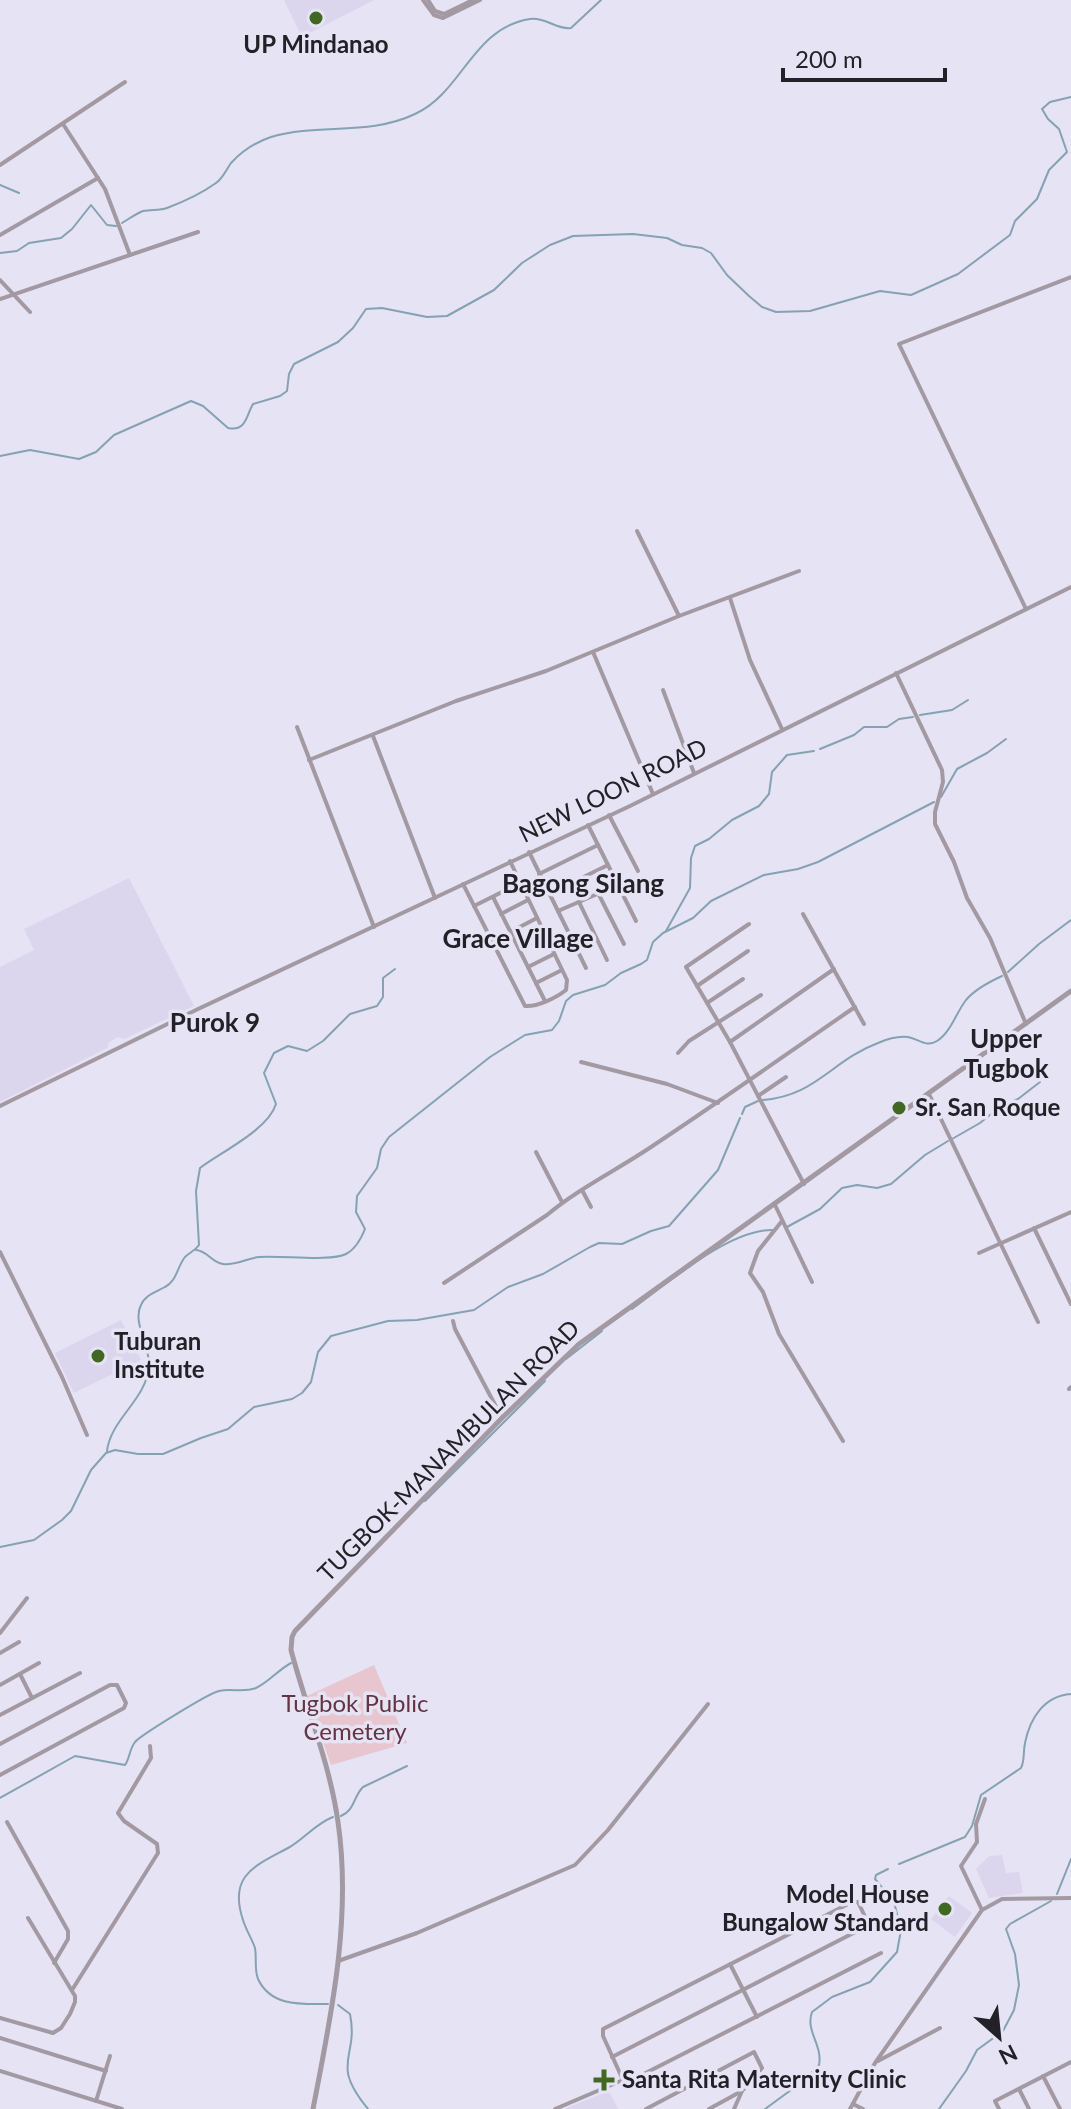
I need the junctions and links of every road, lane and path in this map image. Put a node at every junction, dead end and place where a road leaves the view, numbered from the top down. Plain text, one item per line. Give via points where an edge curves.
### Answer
1 (426, 0) edge
2 (473, 0) edge
3 (480, 0) edge
4 (125, 82) dead end
5 (63, 124) junction
6 (0, 165) edge
7 (98, 178) junction
8 (198, 232) dead end
9 (0, 235) edge
10 (130, 255) junction
11 (1071, 277) edge
12 (0, 280) edge
13 (14, 294) junction
14 (0, 299) edge
15 (30, 312) dead end
16 (637, 531) dead end
17 (799, 571) dead end
18 (1071, 587) edge
19 (730, 598) junction
20 (1026, 609) junction
21 (679, 616) junction
22 (593, 652) junction
23 (896, 673) junction
24 (663, 690) dead end
25 (297, 727) dead end
26 (782, 729) junction
27 (373, 736) junction
28 (309, 760) junction
29 (694, 773) junction
30 (653, 794) junction
31 (609, 815) junction
32 (588, 825) junction
33 (598, 845) junction
34 (529, 852) junction
35 (510, 861) junction
36 (608, 865) junction
37 (638, 871) dead end
38 (539, 874) junction
39 (520, 883) junction
40 (463, 884) junction
41 (618, 885) junction
42 (598, 893) junction
43 (549, 894) junction
44 (493, 897) junction
45 (435, 898) junction
46 (529, 900) junction
47 (579, 902) junction
48 (474, 906) junction
49 (558, 911) junction
50 (501, 914) junction
51 (803, 914) dead end
52 (537, 918) junction
53 (636, 921) dead end
54 (749, 924) dead end
55 (374, 927) junction
56 (510, 932) junction
57 (546, 936) junction
58 (624, 944) dead end
59 (519, 949) junction
60 (748, 951) dead end
61 (555, 954) junction
62 (607, 960) dead end
63 (528, 967) junction
64 (586, 968) dead end
65 (834, 969) junction
66 (562, 970) junction
67 (743, 979) dead end
68 (536, 983) junction
69 (697, 986) junction
70 (1071, 991) edge
71 (761, 995) dead end
72 (545, 1001) junction
73 (707, 1003) junction
74 (855, 1007) junction
75 (718, 1022) junction
76 (864, 1024) dead end
77 (1026, 1024) junction
78 (730, 1042) junction
79 (678, 1053) dead end
80 (581, 1062) dead end
81 (786, 1077) dead end
82 (749, 1079) junction
83 (929, 1094) junction
84 (758, 1096) junction
85 (718, 1103) junction
86 (0, 1106) edge
87 (536, 1152) dead end
88 (804, 1184) junction
89 (582, 1190) junction
90 (562, 1202) junction
91 (775, 1205) junction
92 (591, 1207) dead end
93 (1071, 1212) edge
94 (782, 1221) junction
95 (1034, 1228) junction
96 (1001, 1243) junction
97 (0, 1252) edge
98 (979, 1253) dead end
99 (812, 1282) dead end
100 (444, 1283) dead end
101 (1071, 1304) edge
102 (453, 1321) dead end
103 (1038, 1322) dead end
104 (502, 1418) junction
105 (87, 1435) dead end
106 (843, 1441) dead end
107 (27, 1598) dead end
108 (0, 1633) edge
109 (19, 1642) dead end
110 (0, 1653) edge
111 (39, 1663) dead end
112 (80, 1673) dead end
113 (20, 1674) junction
114 (0, 1685) edge
115 (32, 1698) junction
116 (708, 1704) dead end
117 (0, 1715) edge
118 (0, 1744) edge
119 (150, 1746) dead end
120 (0, 1775) edge
121 (985, 1799) dead end
122 (7, 1822) dead end
123 (1071, 1898) edge
124 (982, 1910) junction
125 (28, 1918) dead end
126 (881, 1953) dead end
127 (338, 1961) junction
128 (54, 1963) junction
129 (730, 1964) junction
130 (72, 1990) junction
131 (743, 1990) junction
132 (757, 2017) junction
133 (0, 2018) edge
134 (940, 2028) dead end
135 (0, 2038) edge
136 (110, 2056) dead end
137 (612, 2057) junction
138 (875, 2063) junction
139 (1070, 2065) edge
140 (0, 2071) edge
141 (106, 2071) junction
142 (1043, 2076) junction
143 (623, 2080) junction
144 (1019, 2089) junction
145 (742, 2091) junction
146 (96, 2101) junction
147 (852, 2107) edge
148 (122, 2109) edge
149 (313, 2109) edge
150 (555, 2109) edge
151 (646, 2109) edge
152 (709, 2109) edge
153 (734, 2109) edge
154 (863, 2109) edge
155 (999, 2109) edge
156 (1029, 2109) edge
157 (1060, 2109) edge

1 - 2 street via 444,14
1 - 3 street via 440,18
4 - 5 street
5 - 6 street
5 - 7 street
7 - 9 street
7 - 10 street
8 - 10 street
10 - 13 street
11 - 20 street via 899,344
12 - 13 street
13 - 14 street
13 - 15 street
16 - 21 street
17 - 19 street
18 - 20 street, NEW LOON ROAD
19 - 21 street
19 - 26 street
20 - 23 street, NEW LOON ROAD
21 - 22 street
22 - 27 street
22 - 30 street
23 - 26 street, NEW LOON ROAD
23 - 77 street via 942,770 935,824
24 - 29 street
25 - 28 street
26 - 29 street, NEW LOON ROAD
27 - 28 street
27 - 45 street
28 - 55 street
29 - 30 street, NEW LOON ROAD
30 - 31 street, NEW LOON ROAD
31 - 32 street, NEW LOON ROAD
31 - 37 street
32 - 33 street
32 - 34 street, NEW LOON ROAD
33 - 36 street
33 - 38 street
34 - 35 street, NEW LOON ROAD
34 - 38 street
35 - 39 street
35 - 40 street, NEW LOON ROAD
36 - 41 street
36 - 43 street
38 - 43 street
39 - 44 street
39 - 46 street
40 - 45 street, NEW LOON ROAD
40 - 48 street
41 - 42 street
41 - 53 street
42 - 47 street
42 - 58 street
43 - 49 street
44 - 48 street
44 - 50 street
45 - 55 street, NEW LOON ROAD
46 - 50 street
46 - 52 street
47 - 49 street
47 - 62 street
48 - 72 street via 526,1007
49 - 64 street
50 - 56 street
51 - 65 street
52 - 56 street
52 - 57 street
54 - 69 street via 686,967
55 - 86 street, NEW LOON ROAD
56 - 59 street
57 - 59 street
57 - 61 street
59 - 63 street
60 - 69 street
61 - 63 street
61 - 66 street
63 - 68 street
65 - 74 street
65 - 78 street
66 - 68 street
66 - 72 street via 566,990
67 - 73 street
68 - 72 street
69 - 73 street
70 - 77 street, TUGBOK-MANAMBULAN ROAD
71 - 75 street
73 - 75 street
74 - 76 street
74 - 82 street
75 - 78 street
75 - 79 street
77 - 83 street, TUGBOK-MANAMBULAN ROAD
78 - 82 street
80 - 85 street
81 - 84 street
82 - 84 street
82 - 85 street
83 - 88 street, TUGBOK-MANAMBULAN ROAD
83 - 96 street
84 - 88 street
85 - 89 street
87 - 90 street
88 - 91 street, TUGBOK-MANAMBULAN ROAD
89 - 90 street
89 - 92 street
90 - 100 street
91 - 94 street
91 - 104 street, TUGBOK-MANAMBULAN ROAD via 579,1344
93 - 95 street
94 - 99 street
94 - 106 street via 764,1242 750,1273 779,1334
95 - 96 street
95 - 101 street
96 - 98 street
96 - 103 street
97 - 105 street
102 - 104 street
104 - 127 street, TUGBOK-MANAMBULAN ROAD via 292,1637 291,1650 338,1823
107 - 108 street
109 - 110 street
111 - 113 street
112 - 115 street
113 - 114 street
113 - 115 street
115 - 117 street
116 - 127 street via 575,1865
118 - 120 street via 110,1685 117,1685 126,1703
119 - 130 street via 151,1758 118,1813 157,1844 158,1853
121 - 124 street via 976,1824 977,1842 961,1866
122 - 128 street via 68,1931
123 - 124 street via 1008,1898
124 - 138 street
125 - 128 street
126 - 132 street
127 - 149 street, TUGBOK-MANAMBULAN ROAD
128 - 130 street
129 - 131 street
129 - 131 street via 852,1902 859,1904 869,1925
129 - 137 street via 603,2029
130 - 133 street via 74,2007 53,2033
131 - 132 street
131 - 137 street
132 - 143 street
134 - 138 street
135 - 141 street
136 - 141 street
137 - 143 street
138 - 147 street
139 - 142 street
140 - 146 street
141 - 146 street
142 - 144 street
142 - 157 street
143 - 150 street
144 - 155 street via 995,2101
144 - 156 street
145 - 151 street via 762,2068 754,2052
145 - 152 street
145 - 153 street
146 - 148 street
147 - 154 street

